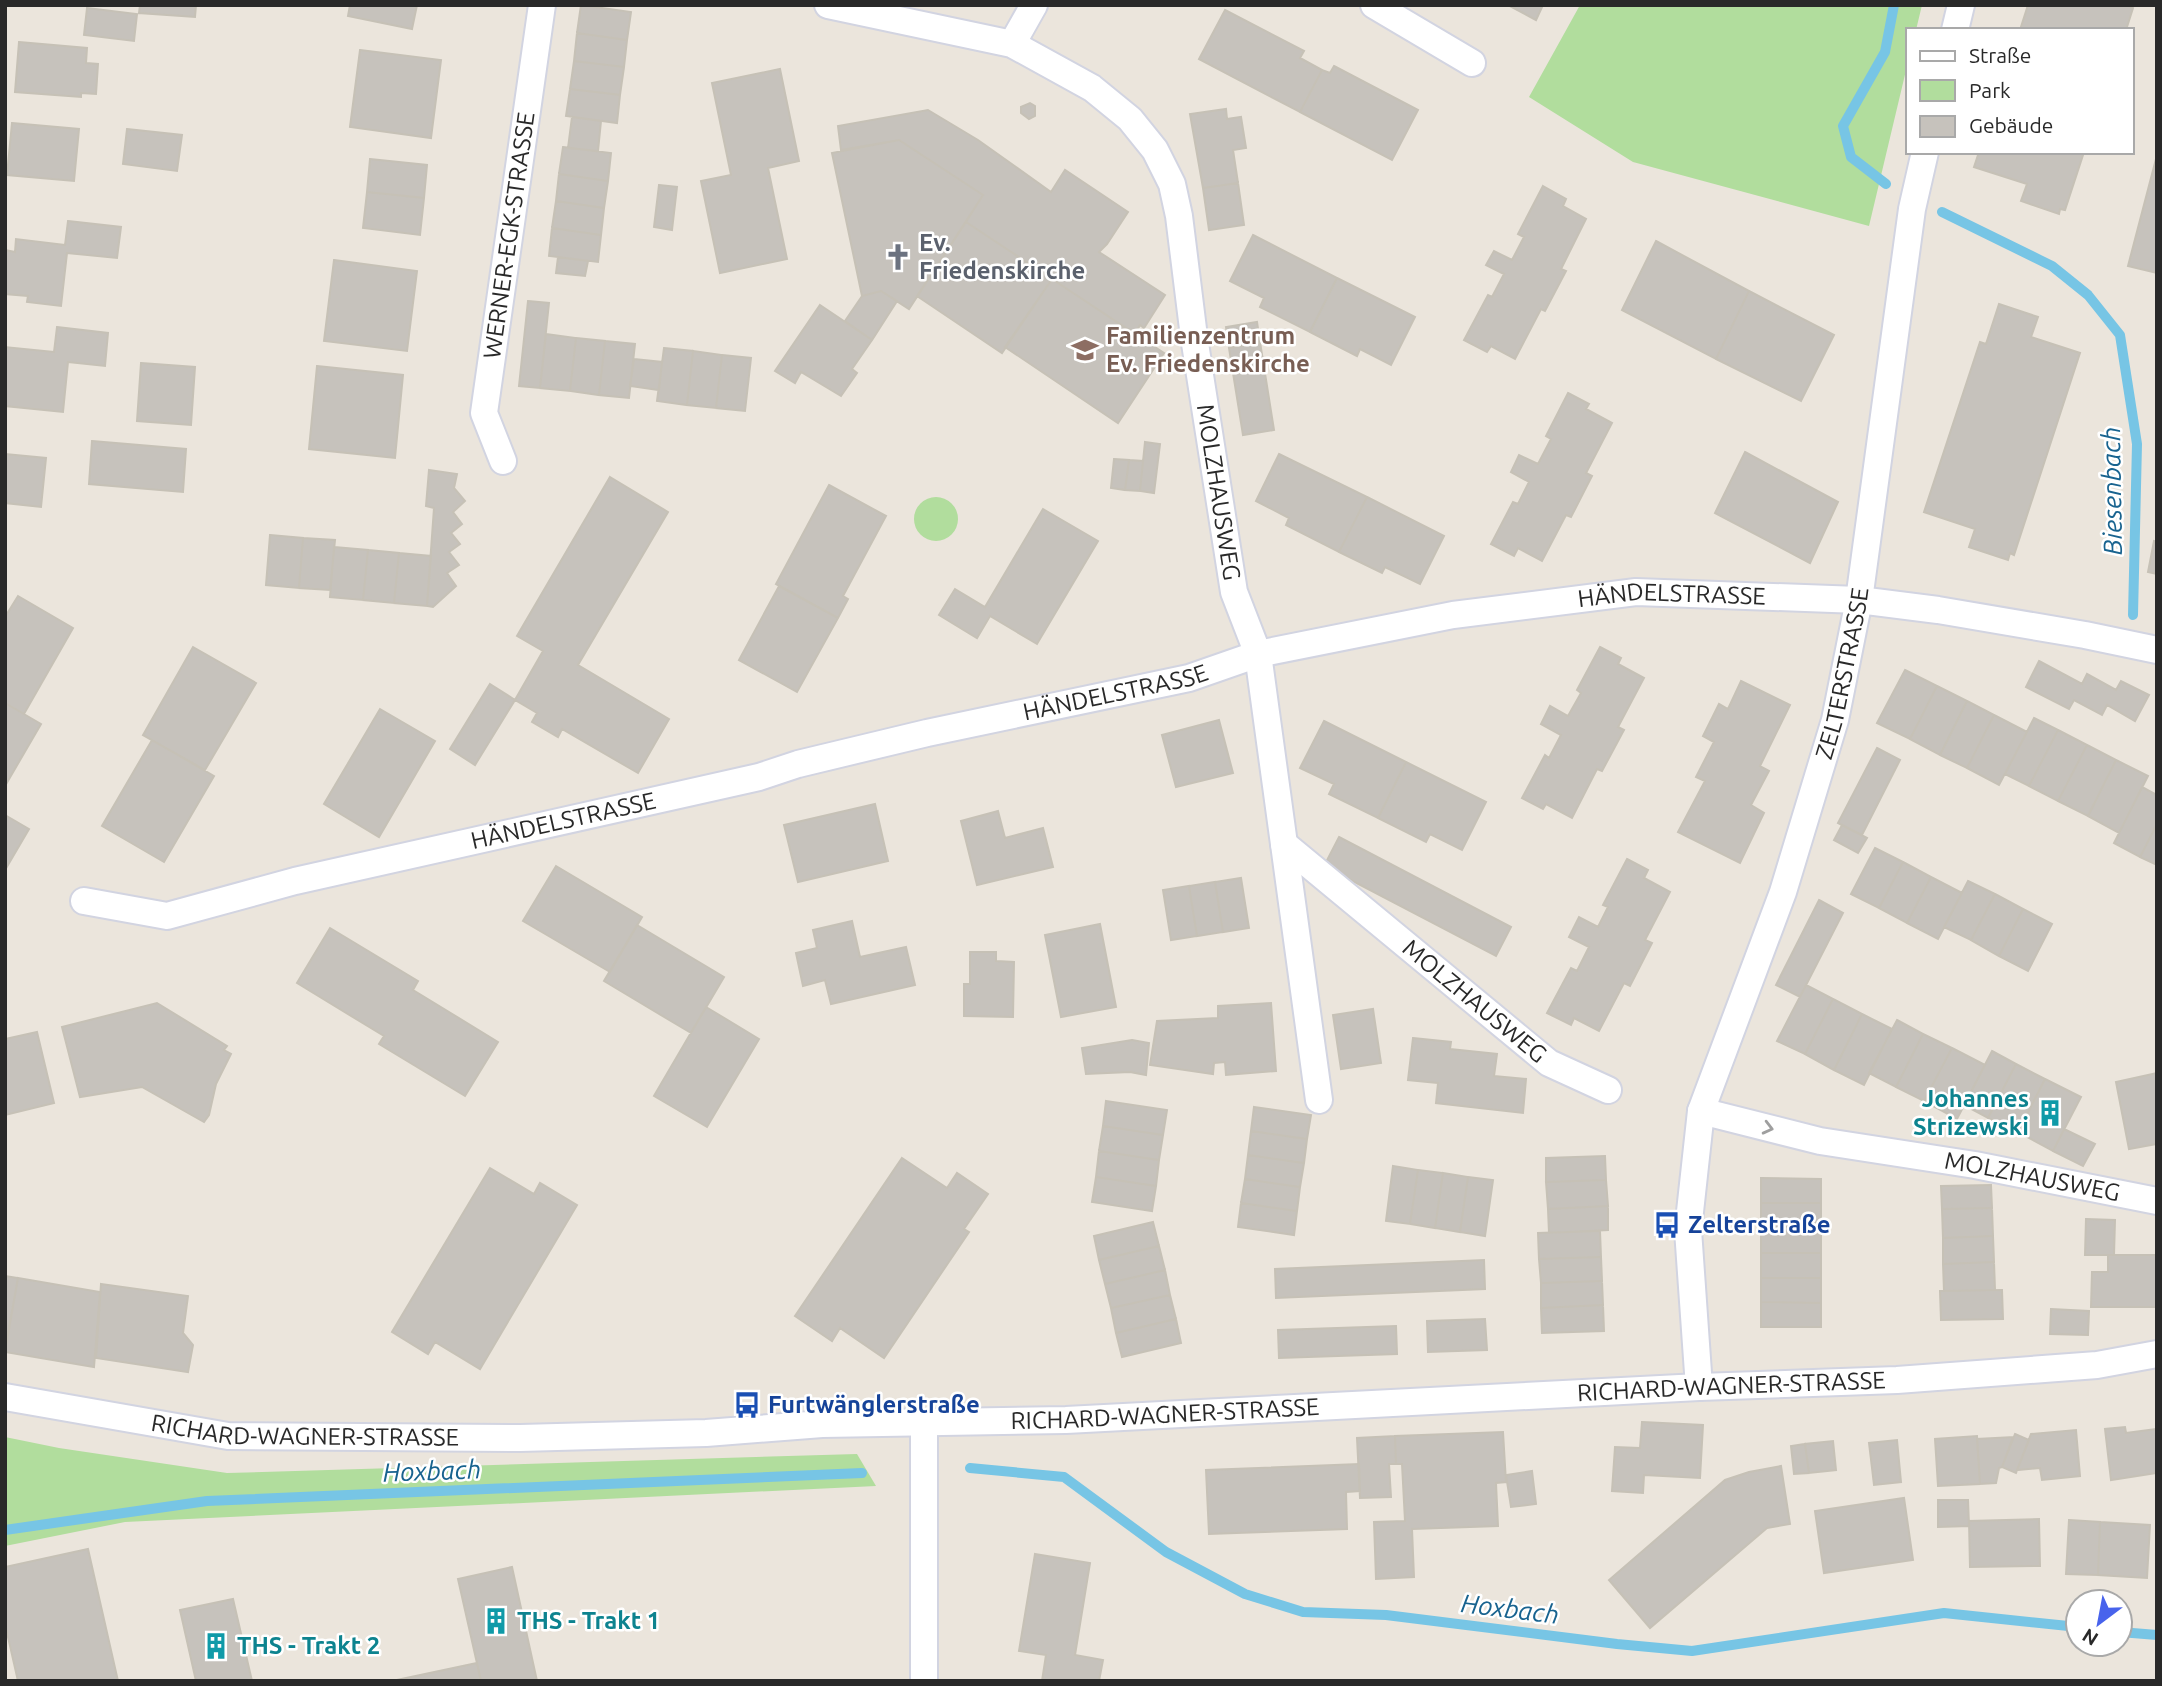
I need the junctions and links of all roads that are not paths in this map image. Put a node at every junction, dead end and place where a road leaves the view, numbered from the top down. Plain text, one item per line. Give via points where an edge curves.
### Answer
1 (542, 5) edge
2 (828, 5) edge
3 (1034, 5) edge
4 (1374, 5) edge
5 (1962, 5) edge
6 (1956, 28) edge
7 (1012, 44) junction
8 (1472, 63) dead end
9 (1925, 154) edge
10 (503, 461) dead end
11 (1860, 600) junction
12 (2157, 650) edge
13 (1258, 654) junction
14 (1284, 844) junction
15 (84, 901) dead end
16 (1608, 1090) dead end
17 (1319, 1100) dead end
18 (1702, 1111) junction
19 (2157, 1202) edge
20 (2157, 1354) edge
21 (1699, 1387) junction
22 (5, 1397) edge
23 (924, 1423) junction
24 (925, 1681) edge

1 - 10 street, WERNER-EGK-STRASSE via 484,413
2 - 7 street, MOLZHAUSWEG
3 - 7 street
4 - 8 street
5 - 6 street
7 - 13 street, MOLZHAUSWEG via 1092,88 1130,119 1155,150 1172,184 1234,592
9 - 11 street, ZELTERSTRASSE via 1912,209
11 - 12 street, HÄNDELSTRASSE
11 - 13 street, HÄNDELSTRASSE via 1636,592 1453,615
11 - 18 street, ZELTERSTRASSE via 1835,720 1783,892
13 - 14 street, MOLZHAUSWEG
13 - 15 street, HÄNDELSTRASSE via 1189,678 927,733 759,777 295,881 167,916
14 - 16 street, MOLZHAUSWEG via 1549,1063
14 - 17 street, MOLZHAUSWEG
18 -> 19 street, MOLZHAUSWEG via 1820,1141 1975,1164
18 - 21 street, ZELTERSTRASSE via 1688,1230
20 - 21 street, RICHARD-WAGNER-STRASSE via 2096,1365 1924,1378
21 - 23 street, RICHARD-WAGNER-STRASSE via 1066,1420
22 - 23 street, RICHARD-WAGNER-STRASSE via 228,1436 520,1438
23 - 24 street

